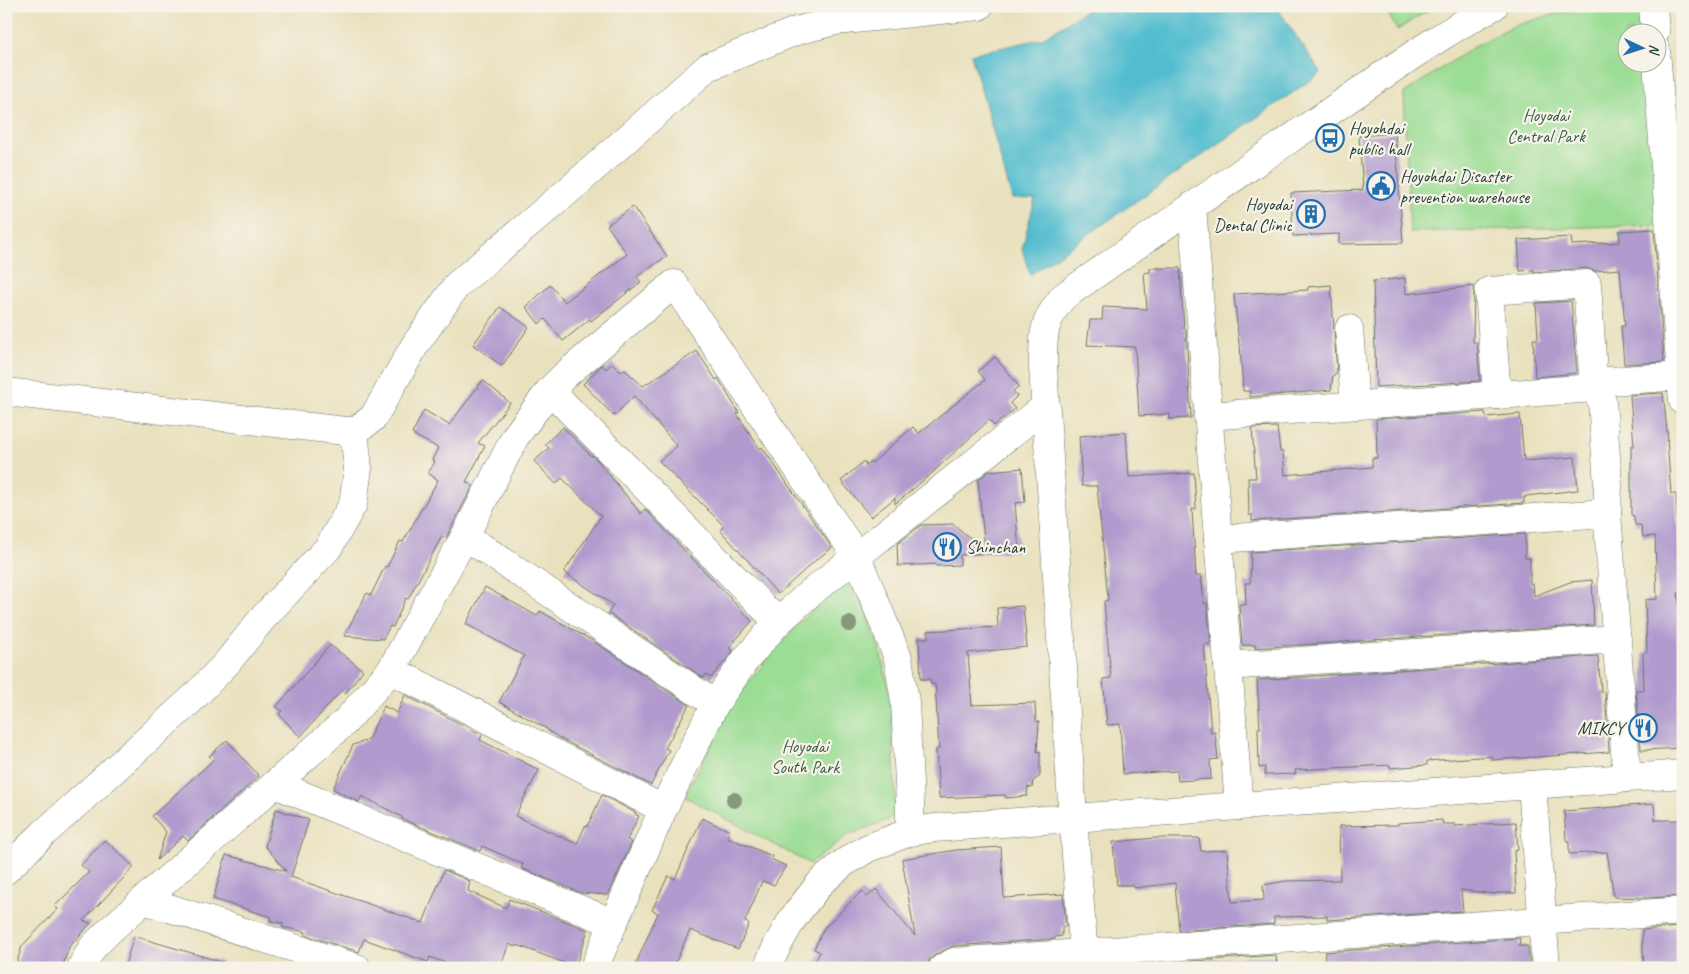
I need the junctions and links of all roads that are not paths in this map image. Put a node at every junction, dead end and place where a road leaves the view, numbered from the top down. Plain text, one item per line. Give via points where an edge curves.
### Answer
1 (979, 6) edge
2 (1494, 6) edge
3 (1653, 6) edge
4 (1654, 22) edge
5 (1658, 72) edge
6 (1192, 206) junction
7 (1349, 329) dead end
8 (1682, 385) edge
9 (1594, 388) junction
10 (550, 390) junction
11 (6, 392) edge
12 (1497, 396) junction
13 (1046, 406) junction
14 (1355, 406) junction
15 (1208, 416) junction
16 (354, 432) junction
17 (1606, 513) junction
18 (465, 536) junction
19 (1218, 539) junction
20 (857, 557) junction
21 (778, 622) junction
22 (1617, 639) junction
23 (1228, 666) junction
24 (390, 670) junction
25 (715, 704) junction
26 (1683, 774) edge
27 (1627, 778) junction
28 (276, 784) junction
29 (1532, 785) junction
30 (1239, 806) junction
31 (663, 809) junction
32 (1073, 818) junction
33 (910, 832) junction
34 (6, 870) edge
35 (144, 900) junction
36 (1683, 911) edge
37 (1542, 921) junction
38 (613, 923) junction
39 (1084, 961) edge
40 (81, 968) edge
41 (357, 968) edge
42 (594, 968) edge
43 (767, 968) edge
44 (943, 968) edge
45 (1546, 968) edge

1 - 16 street via 835,21 796,31 708,67 457,285 415,345 373,418
2 - 6 street via 1400,64
3 - 4 street
5 - 8 street
6 - 13 street via 1063,297 1052,310 1043,341
6 - 15 street
7 - 14 street
8 - 9 street via 1608,381
9 - 12 street
9 - 12 street via 1587,284 1489,291
9 - 17 street via 1602,400 1608,486
10 - 18 street via 515,437
10 - 20 street via 674,284
10 - 21 street
11 - 16 street
12 - 14 street
13 - 20 street
13 - 32 street
14 - 15 street
15 - 19 street
16 - 34 street via 358,468 353,504 328,548 196,694
17 - 19 street
17 - 22 street
18 - 24 street
18 - 25 street
19 - 23 street
20 - 21 street
20 - 33 street via 898,658 905,702
21 - 25 street via 746,659
22 - 23 street
22 - 27 street
23 - 30 street
24 - 28 street via 345,722
24 - 31 street
25 - 31 street
26 - 27 street
27 - 29 street
28 - 35 street
28 - 38 street
29 - 30 street
29 - 37 street
30 - 32 street
31 - 38 street
32 - 33 street
32 - 39 street
33 - 43 street via 868,848 821,882 793,918
35 - 40 street via 92,948
35 - 41 street
36 - 37 street
37 - 39 street
37 - 45 street
38 - 42 street
39 - 44 street via 954,962

